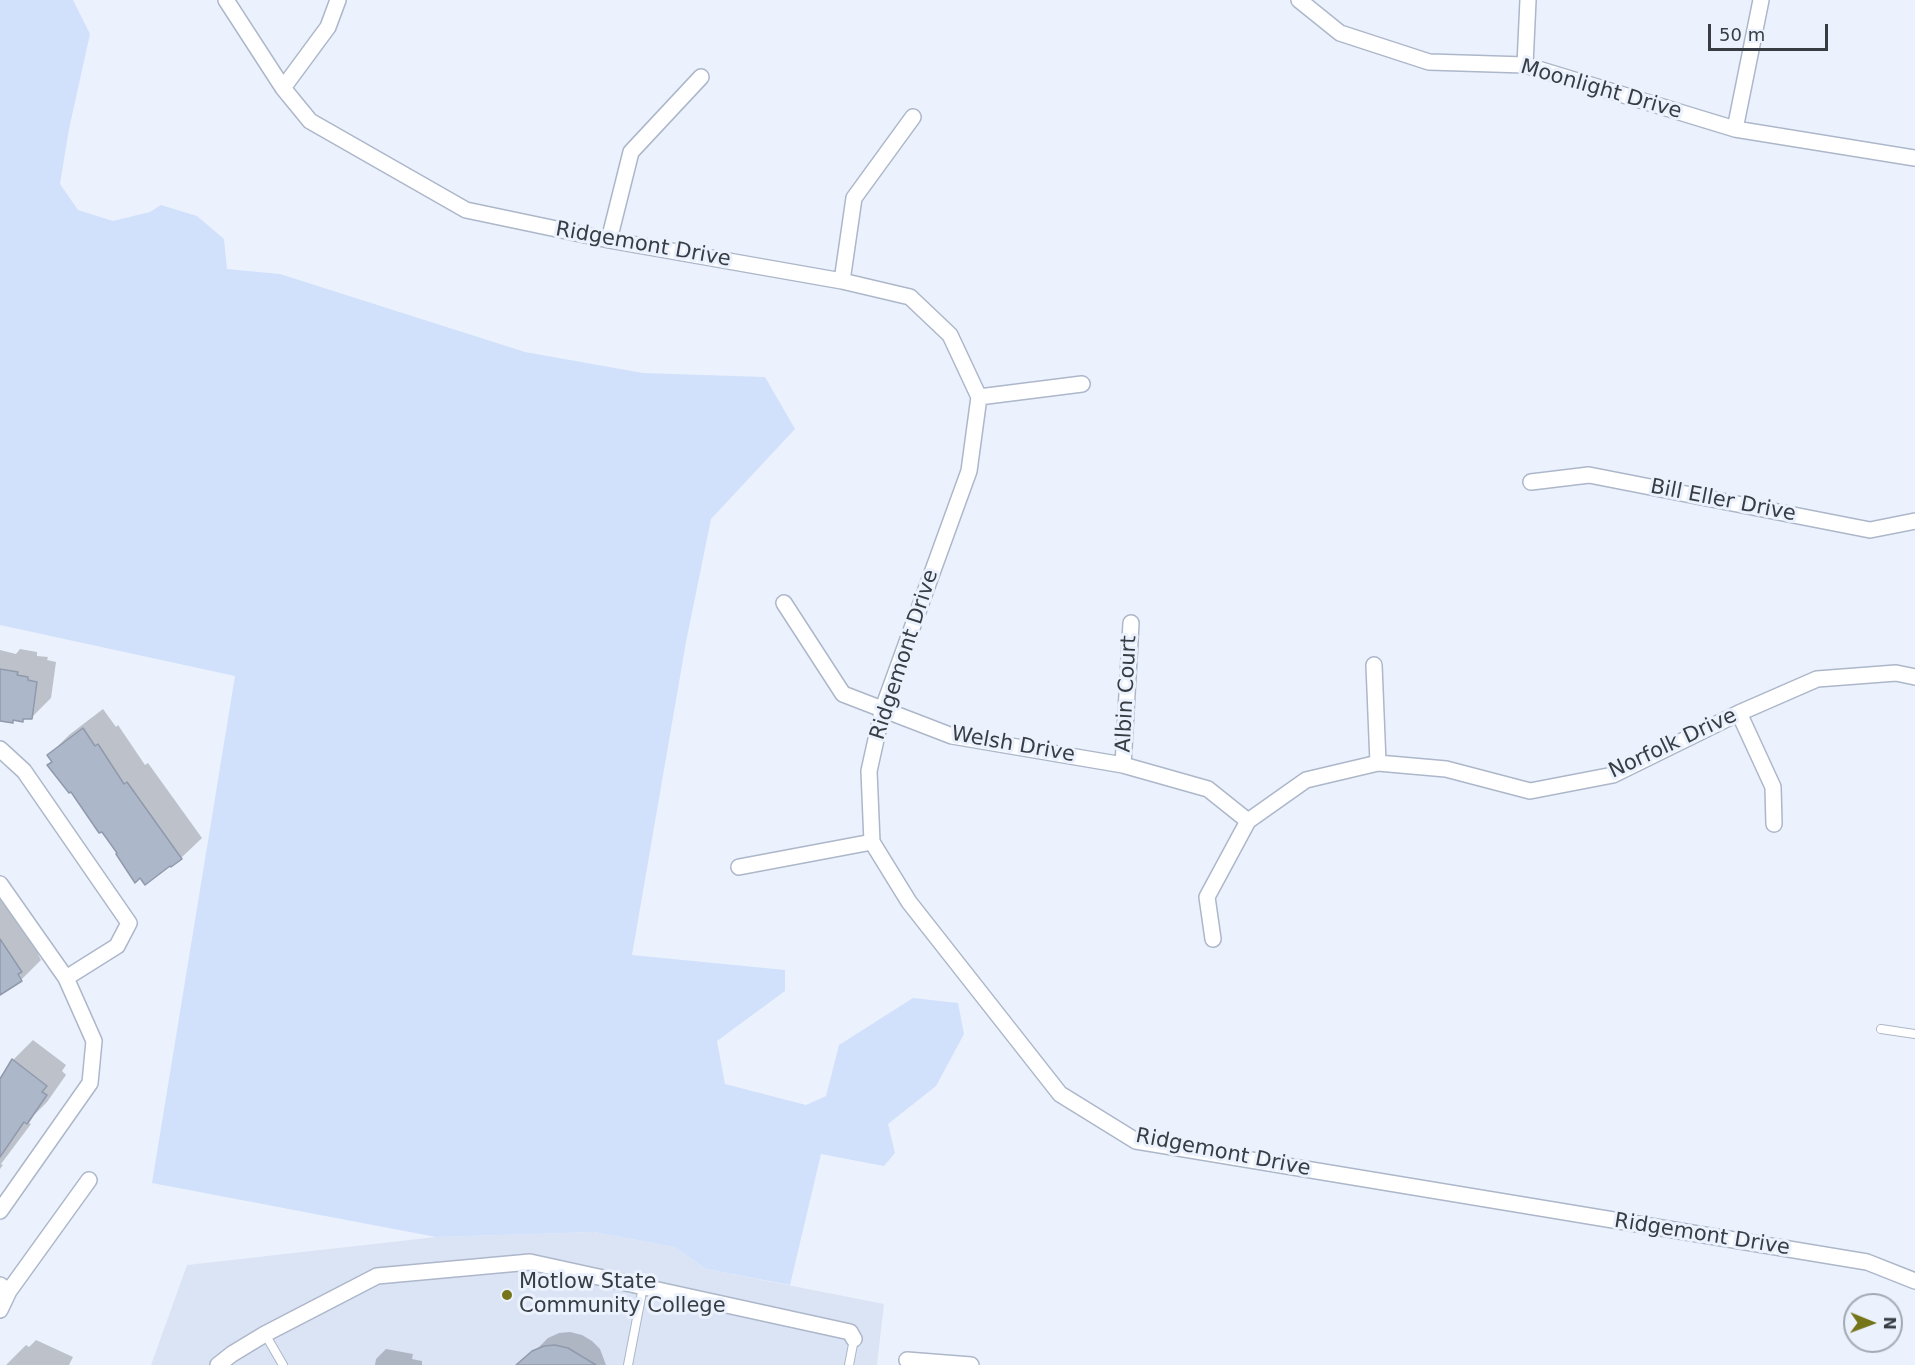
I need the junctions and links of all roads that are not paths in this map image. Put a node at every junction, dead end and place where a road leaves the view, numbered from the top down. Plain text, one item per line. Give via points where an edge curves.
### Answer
1 (226, 0) edge
2 (338, 0) edge
3 (1299, 0) edge
4 (1528, 0) edge
5 (1761, 0) edge
6 (1525, 65) junction
7 (701, 77) dead end
8 (283, 88) junction
9 (913, 117) dead end
10 (1735, 129) junction
11 (1915, 158) edge
12 (609, 240) junction
13 (842, 281) junction
14 (1082, 384) dead end
15 (979, 397) junction
16 (1531, 482) dead end
17 (1915, 521) edge
18 (784, 603) dead end
19 (1131, 623) dead end
20 (1374, 665) dead end
21 (1915, 677) edge
22 (883, 708) junction
23 (1739, 713) junction
24 (0, 749) edge
25 (1378, 764) junction
26 (1123, 765) junction
27 (1248, 821) junction
28 (1774, 824) dead end
29 (872, 842) junction
30 (739, 867) dead end
31 (0, 884) edge
32 (1213, 939) dead end
33 (66, 978) junction
34 (1881, 1029) dead end
35 (1915, 1034) edge
36 (89, 1180) dead end
37 (0, 1211) edge
38 (1915, 1281) edge
39 (643, 1287) junction
40 (5, 1288) edge
41 (0, 1310) edge
42 (265, 1334) junction
43 (854, 1339) joint
44 (907, 1360) dead end
45 (218, 1365) edge
46 (282, 1365) edge
47 (628, 1365) edge
48 (849, 1365) edge
49 (971, 1365) edge

1 - 8 street, Ridgemont Drive
2 - 8 street via 328,27
3 - 6 street, Moonlight Drive via 1340,33 1429,62
4 - 6 street
5 - 10 street
6 - 10 street, Moonlight Drive
7 - 12 street via 631,152
8 - 12 street, Ridgemont Drive via 310,121 465,210
9 - 13 street via 854,198
10 - 11 street, Moonlight Drive
12 - 13 street, Ridgemont Drive
13 - 15 street, Ridgemont Drive via 910,297 950,335
14 - 15 street
15 - 22 street, Ridgemont Drive via 969,471
16 - 17 street, Bill Eller Drive via 1589,475 1870,530
18 - 22 street, Welsh Drive via 843,694
19 - 26 street, Albin Court
20 - 25 street
21 - 23 street, Norfolk Drive via 1896,673 1817,679
22 - 26 street, Welsh Drive via 952,736
22 - 29 street, Ridgemont Drive via 868,771
23 - 25 street, Norfolk Drive via 1613,775 1530,791 1446,769
23 - 28 street via 1773,788
24 - 33 street via 24,771 129,923 117,946
25 - 27 street, Norfolk Drive via 1306,780
26 - 27 street, Welsh Drive via 1208,789
27 - 32 street, Norfolk Drive via 1207,897
29 - 30 street
29 - 38 street, Ridgemont Drive via 909,902 1060,1094 1136,1141 1867,1262
31 - 33 street
33 - 37 street via 94,1041 90,1083
34 - 35 lane
36 - 40 street
39 - 42 street via 530,1262 377,1276
39 - 43 street via 850,1332
39 - 47 lane
40 - 41 street
42 - 45 street
42 - 46 lane
43 - 48 lane
44 - 49 street

